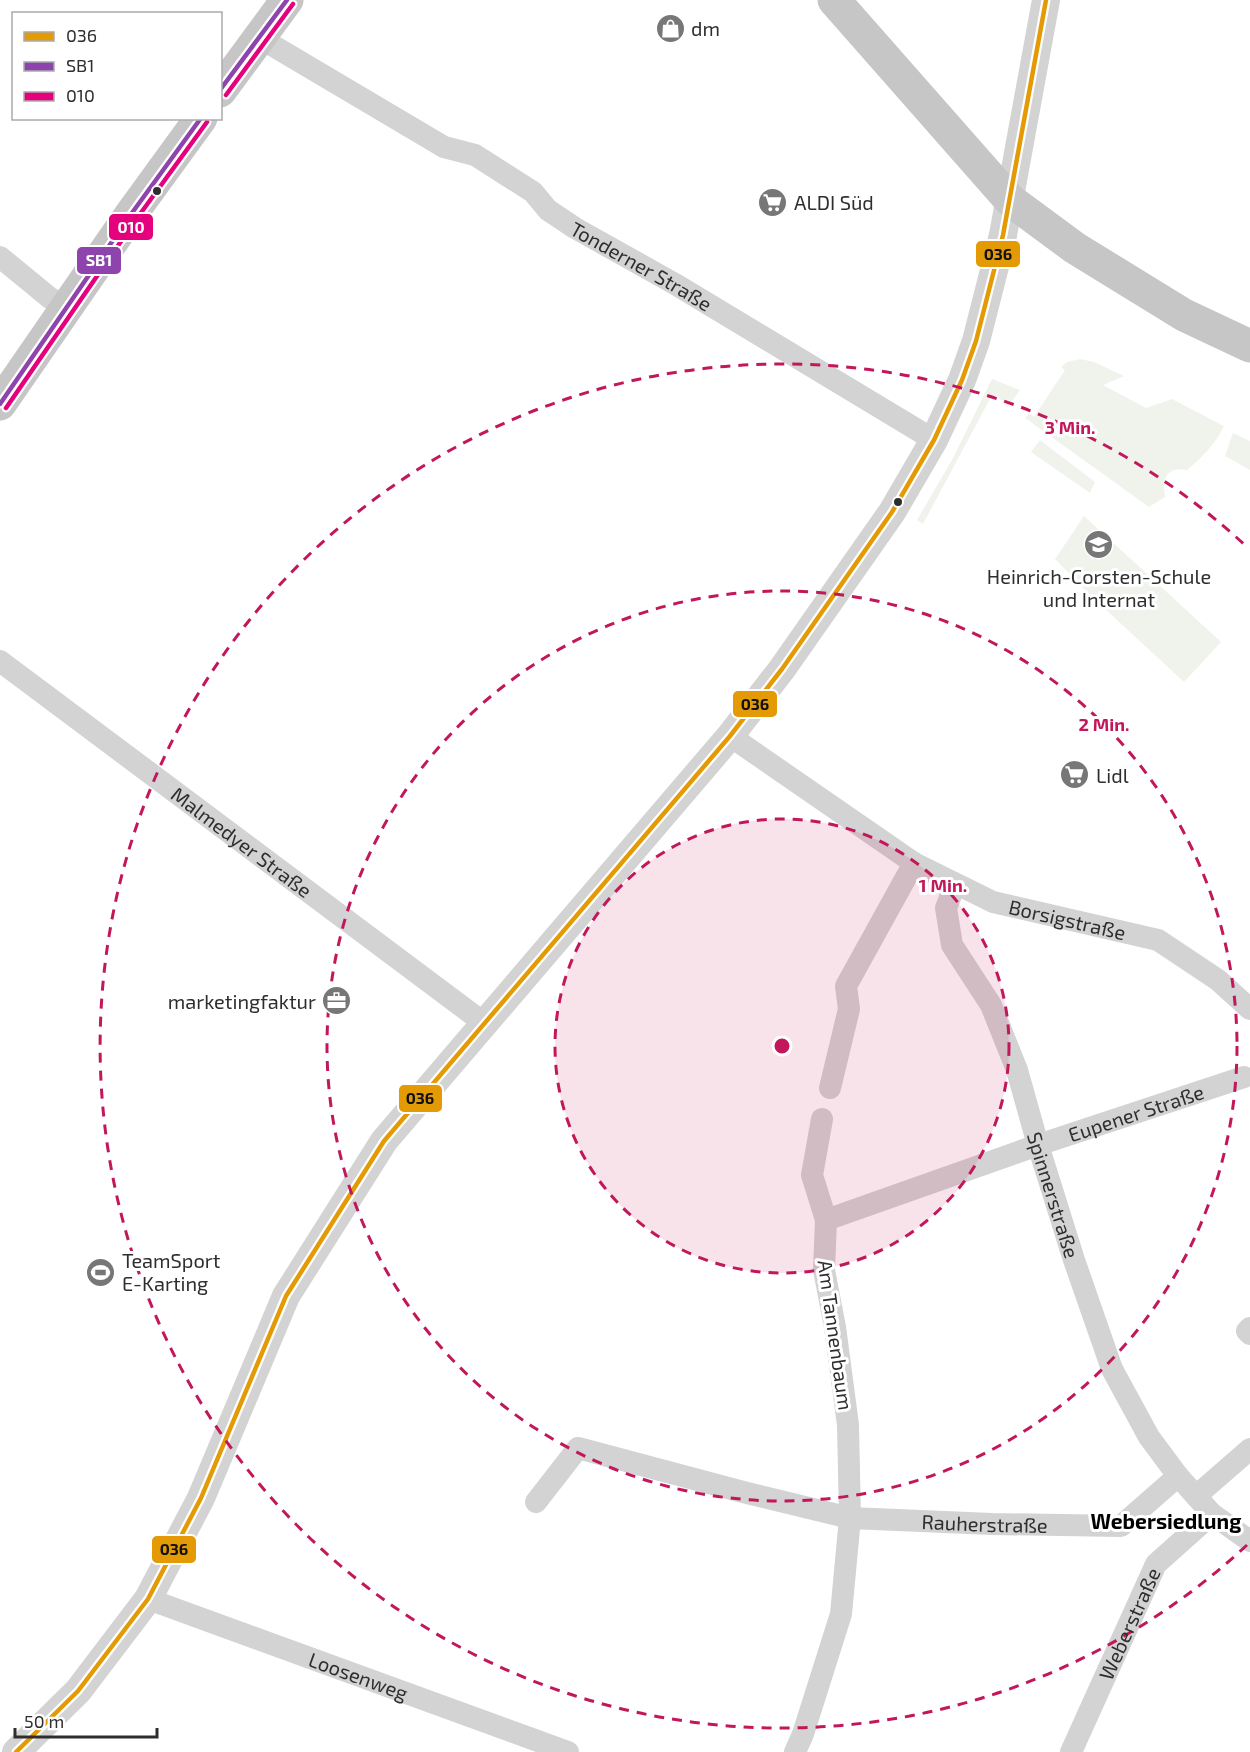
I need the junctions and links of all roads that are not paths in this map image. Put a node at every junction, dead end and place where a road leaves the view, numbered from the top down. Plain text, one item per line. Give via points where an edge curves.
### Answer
1 (287, 0) edge
2 (834, 0) edge
3 (1046, 0) edge
4 (260, 38) junction
5 (222, 89) edge
6 (200, 120) edge
7 (1010, 200) junction
8 (0, 257) edge
9 (67, 308) junction
10 (1250, 346) edge
11 (0, 404) edge
12 (934, 440) junction
13 (0, 661) edge
14 (730, 736) junction
15 (914, 863) junction
16 (955, 885) junction
17 (1250, 1009) edge
18 (484, 1023) junction
19 (1244, 1077) dead end
20 (830, 1088) dead end
21 (822, 1119) dead end
22 (1038, 1145) junction
23 (826, 1220) junction
24 (1250, 1328) edge
25 (1250, 1335) edge
26 (1250, 1449) edge
27 (1178, 1476) junction
28 (1196, 1496) junction
29 (536, 1502) dead end
30 (1212, 1514) junction
31 (850, 1518) junction
32 (1250, 1541) edge
33 (148, 1599) junction
34 (16, 1752) edge
35 (568, 1752) edge
36 (795, 1752) edge
37 (1071, 1752) edge

1 - 4 main road
2 - 7 main road
3 - 7 street
4 - 5 main road
4 - 12 street, Tonderner Straße via 444,147 475,155 533,192 548,210 574,228
6 - 9 main road
7 - 10 main road via 1085,255 1184,315
7 - 12 street via 976,341
8 - 9 street
9 - 11 main road
12 - 14 street via 892,512
13 - 18 street, Malmedyer Straße
14 - 15 street, Borsigstraße
14 - 18 street
15 - 16 street, Borsigstraße
15 - 20 street via 846,986 849,1009
16 - 17 street, Borsigstraße via 993,902 1158,940 1218,980
16 - 22 street, Spinnerstraße via 946,908 952,945 992,1005 1017,1070
18 - 33 street via 384,1141 286,1296 201,1498
19 - 22 street, Eupener Straße
21 - 23 street, Am Tannenbaum via 812,1175
22 - 23 street, Eupener Straße
22 - 27 street, Spinnerstraße via 1112,1369 1149,1437
23 - 31 street, Am Tannenbaum via 824,1270 848,1425
24 - 25 street
26 - 28 street
27 - 28 street, Spinnerstraße
27 - 31 street, Rauherstraße via 1121,1526
28 - 30 street, Spinnerstraße
29 - 31 street via 578,1448
30 - 32 street, Spinnerstraße
30 - 37 street, Weberstraße via 1156,1564
31 - 36 street, Am Tannenbaum via 841,1614
33 - 34 street via 78,1691
33 - 35 street, Loosenweg

